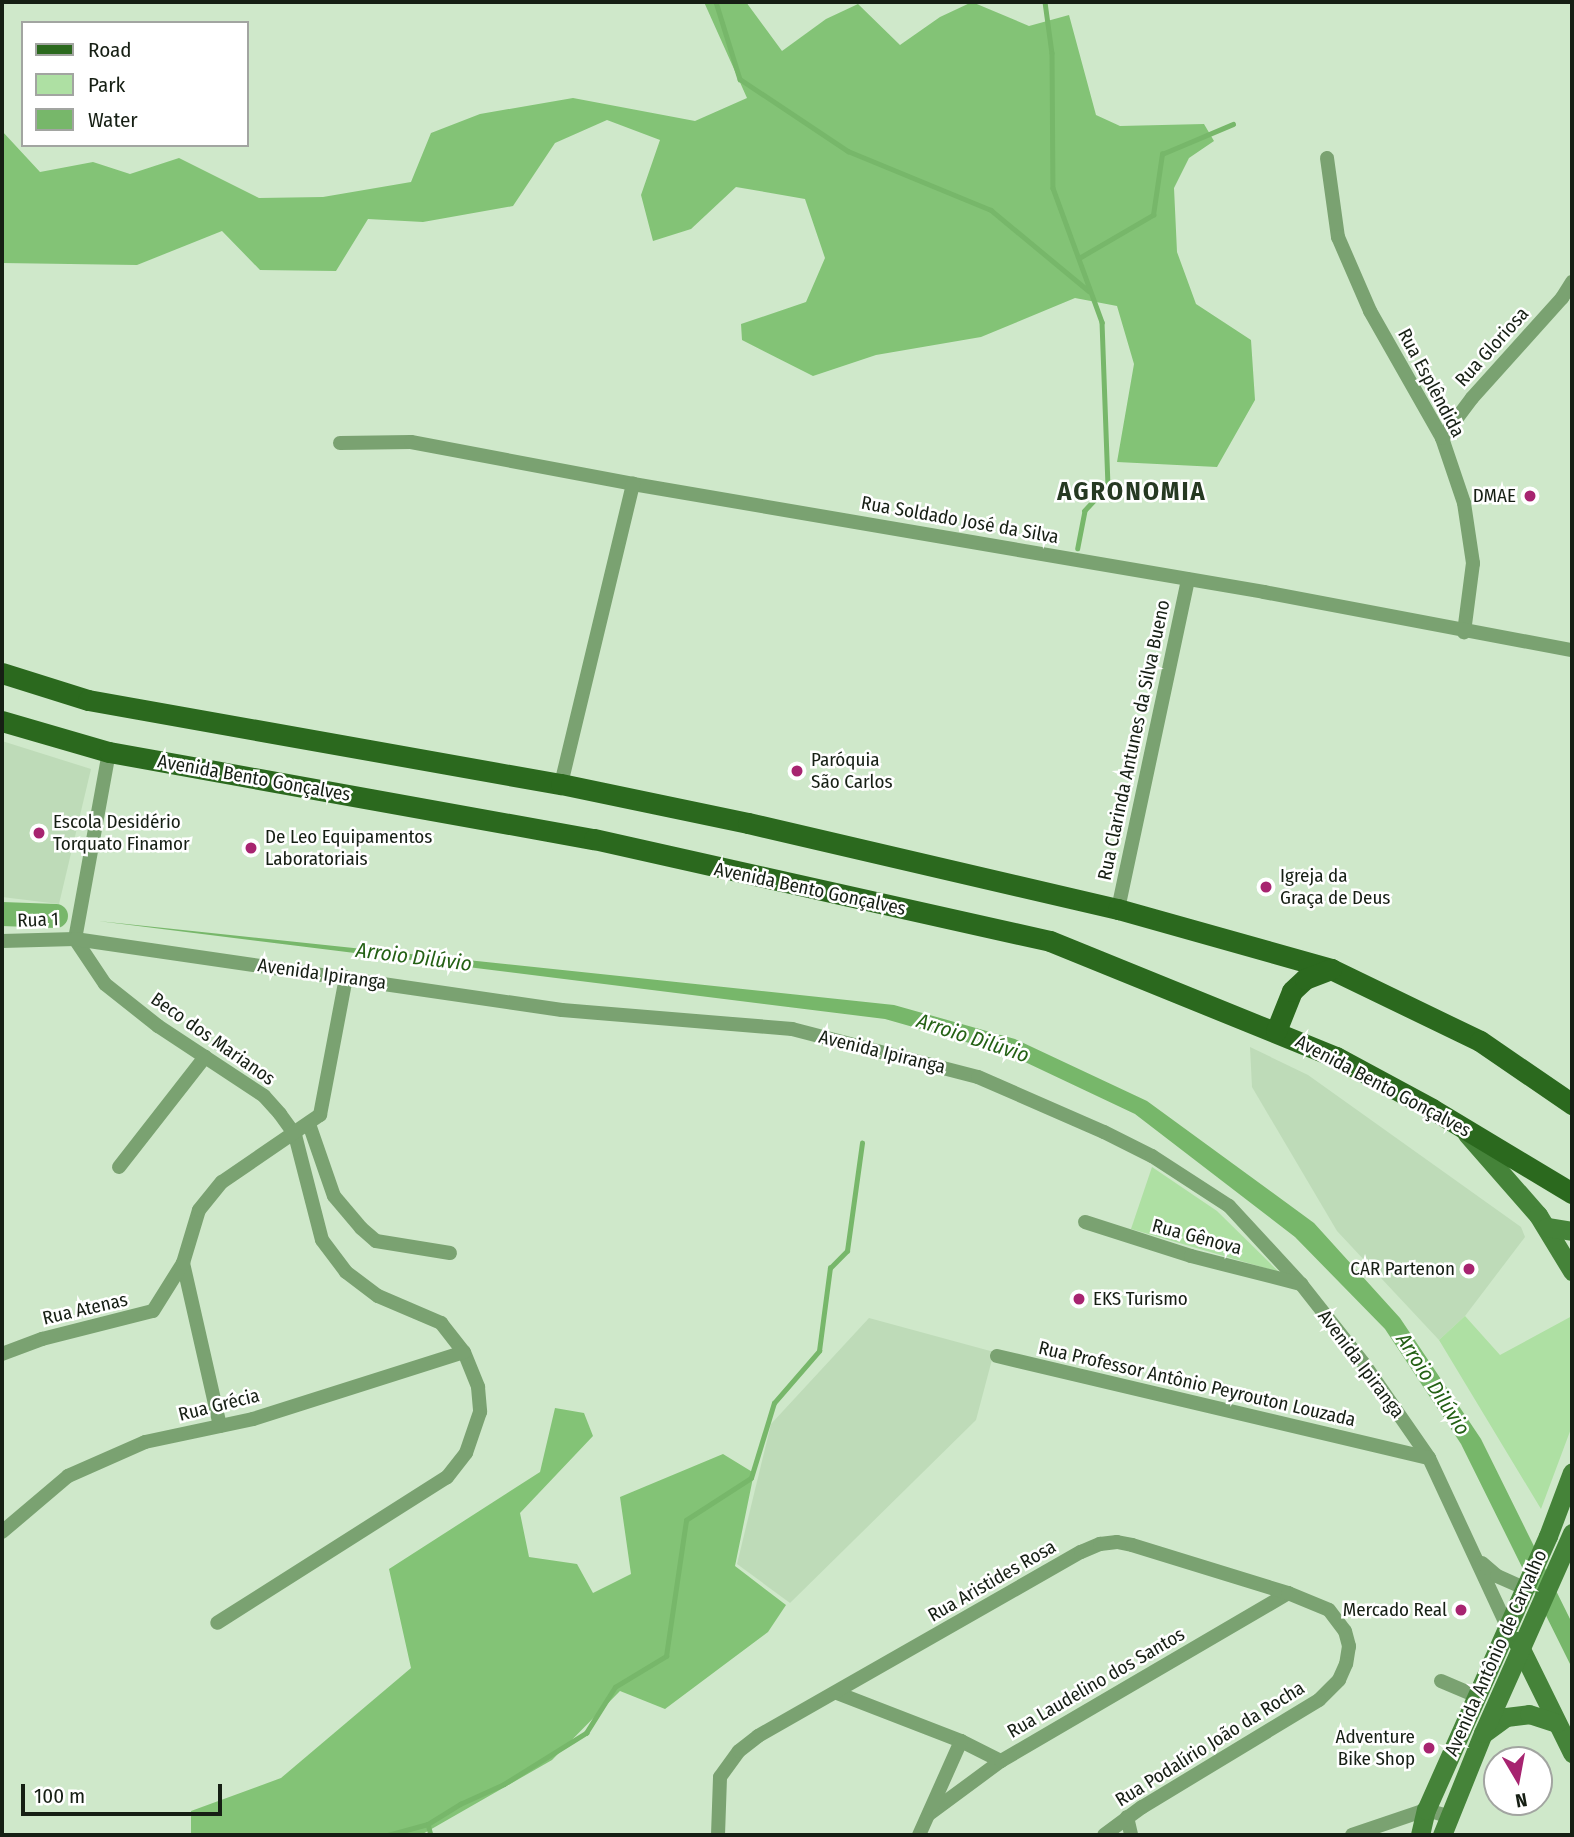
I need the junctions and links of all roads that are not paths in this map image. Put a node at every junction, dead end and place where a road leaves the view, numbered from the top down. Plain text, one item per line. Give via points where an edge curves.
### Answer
1 (1327, 158) dead end
2 (1572, 282) edge
3 (1442, 438) junction
4 (340, 443) dead end
5 (633, 484) junction
6 (1188, 579) junction
7 (1464, 632) junction
8 (1572, 650) edge
9 (2, 673) edge
10 (2, 721) edge
11 (108, 752) junction
12 (561, 784) junction
13 (1118, 909) junction
14 (75, 939) junction
15 (2, 941) edge
16 (1331, 969) junction
17 (346, 977) junction
18 (1276, 1031) junction
19 (205, 1057) junction
20 (1572, 1104) edge
21 (309, 1124) junction
22 (1459, 1125) junction
23 (295, 1135) junction
24 (119, 1167) dead end
25 (1572, 1192) edge
26 (1085, 1222) dead end
27 (1547, 1227) junction
28 (1572, 1231) edge
29 (450, 1253) dead end
30 (183, 1263) junction
31 (1572, 1271) edge
32 (1301, 1284) junction
33 (464, 1352) junction
34 (2, 1354) edge
35 (997, 1356) dead end
36 (220, 1426) junction
37 (1429, 1458) junction
38 (1572, 1472) edge
39 (2, 1532) edge
40 (1572, 1534) edge
41 (1479, 1559) junction
42 (1525, 1585) junction
43 (1288, 1593) junction
44 (217, 1623) dead end
45 (1507, 1626) junction
46 (1349, 1646) joint
47 (1521, 1648) junction
48 (1441, 1681) dead end
49 (837, 1693) junction
50 (1476, 1696) junction
51 (1557, 1723) junction
52 (1483, 1733) junction
53 (961, 1741) junction
54 (1572, 1753) edge
55 (1001, 1761) junction
56 (1426, 1810) junction
57 (929, 1814) junction
58 (1448, 1816) junction
59 (1127, 1818) junction
60 (719, 1835) edge
61 (919, 1835) edge
62 (1104, 1835) edge
63 (1131, 1835) edge
64 (1352, 1835) edge
65 (1420, 1835) edge
66 (1442, 1835) edge

1 - 3 street, Rua Esplêndida via 1338,237 1370,311
2 - 3 street, Rua Gloriosa
3 - 7 street, Rua Esplêndida via 1464,503 1473,563
4 - 5 street, Rua Soldado José da Silva via 411,442
5 - 6 street, Rua Soldado José da Silva
5 - 12 street
6 - 7 street, Rua Soldado José da Silva
6 - 13 street, Rua Clarinda Antunes da Silva Bueno
7 - 8 street, Rua Soldado José da Silva
9 - 12 main road via 88,700
10 - 11 main road, Avenida Bento Gonçalves
11 - 14 street
11 - 18 main road, Avenida Bento Gonçalves via 594,839 1050,941
12 - 13 main road
13 - 16 main road
14 - 15 street, Rua 1
14 - 17 street, Avenida Ipiranga
14 - 19 street, Beco dos Marianos via 105,984
16 - 18 main road via 1306,979 1292,991
16 - 20 main road via 1480,1041
17 - 21 street via 323,1106
17 - 32 street, Avenida Ipiranga via 562,1010 792,1029 978,1077 1104,1132 1163,1164 1228,1206
18 - 22 main road, Avenida Bento Gonçalves via 1336,1057
19 - 23 street, Beco dos Marianos via 264,1096
19 - 24 street
21 - 23 street, Rua Atenas
21 - 29 street via 334,1196 361,1228 376,1241
22 - 25 main road, Avenida Bento Gonçalves
22 - 27 main road
23 - 30 street, Rua Atenas via 222,1182 200,1210
23 - 33 street, Beco dos Marianos via 323,1240 346,1272 378,1296 441,1323
26 - 32 street, Rua Gênova
27 - 28 main road
27 - 31 main road
30 - 34 street, Rua Atenas via 151,1313 42,1339
30 - 36 street
32 - 37 street, Avenida Ipiranga
33 - 36 street, Rua Grécia
33 - 44 street, Beco dos Marianos via 478,1387 480,1412 466,1453 447,1478
35 - 37 street, Rua Professor Antônio Peyrouton Louzada
36 - 39 street, Rua Grécia via 145,1442 68,1476
37 - 41 street, Avenida Ipiranga
38 - 42 main road, Avenida Antônio de Carvalho
40 - 47 main road, Avenida Antônio de Carvalho
41 - 42 street, Avenida Ipiranga via 1497,1576
41 - 45 street, Avenida Ipiranga
42 - 45 main road, Avenida Antônio de Carvalho
43 - 46 street, Rua Aristides Rosa via 1329,1610 1345,1631
43 - 49 street, Rua Aristides Rosa via 1132,1545 1100,1544
43 - 55 street, Rua Laudelino dos Santos
45 - 47 main road, Avenida Ipiranga
45 - 50 main road, Avenida Antônio de Carvalho
46 - 59 street, Rua Podalírio João da Rocha via 1339,1680 1319,1700
47 - 51 main road, Avenida Ipiranga
47 - 52 main road, Avenida Antônio de Carvalho
48 - 50 street
49 - 53 street
49 - 60 street, Rua Aristides Rosa via 739,1751 720,1777
50 - 56 main road, Avenida Antônio de Carvalho
51 - 52 main road via 1529,1713 1506,1717
51 - 54 main road, Avenida Ipiranga
52 - 58 main road, Avenida Antônio de Carvalho
53 - 55 street
53 - 57 street, Rua Laudelino dos Santos
55 - 57 street, Rua Laudelino dos Santos
56 - 58 street
56 - 64 street
56 - 65 main road, Avenida Antônio de Carvalho
57 - 61 street, Rua Laudelino dos Santos
58 - 66 main road, Avenida Antônio de Carvalho
59 - 62 street, Rua Podalírio João da Rocha
59 - 63 street

